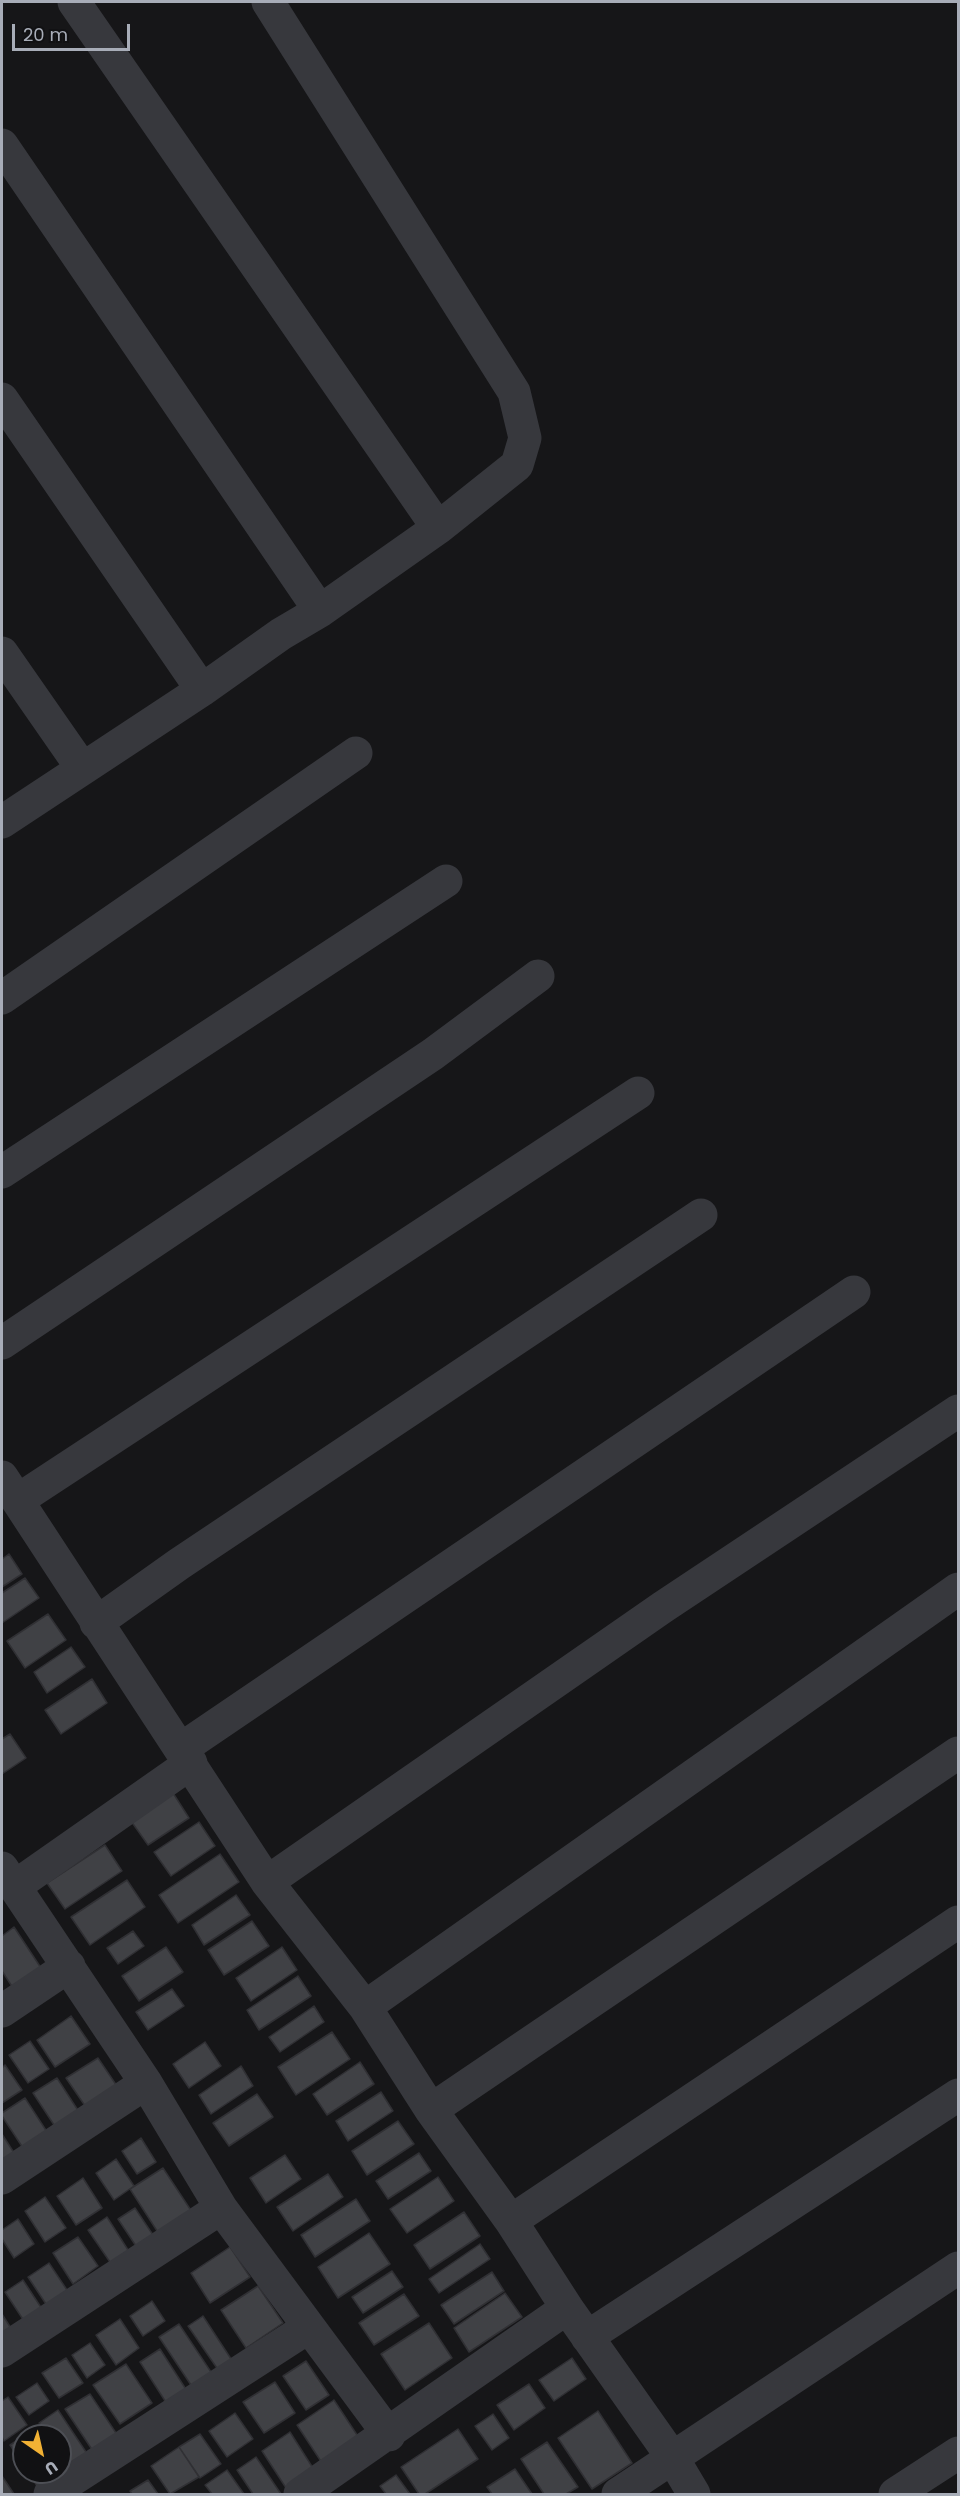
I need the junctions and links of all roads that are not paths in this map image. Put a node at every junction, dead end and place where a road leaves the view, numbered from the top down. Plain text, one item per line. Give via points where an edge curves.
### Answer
1 (74, 2) edge
2 (268, 2) edge
3 (2, 146) edge
4 (2, 399) edge
5 (438, 528) junction
6 (320, 611) junction
7 (2, 653) edge
8 (202, 690) junction
9 (356, 753) dead end
10 (82, 768) junction
11 (2, 822) edge
12 (446, 881) dead end
13 (538, 976) dead end
14 (2, 998) edge
15 (638, 1093) dead end
16 (2, 1172) edge
17 (701, 1215) dead end
18 (854, 1292) dead end
19 (2, 1343) edge
20 (958, 1411) edge
21 (10, 1489) edge
22 (958, 1589) edge
23 (96, 1623) junction
24 (958, 1753) edge
25 (186, 1756) junction
26 (8, 1878) edge
27 (267, 1882) junction
28 (958, 1922) edge
29 (69, 1966) junction
30 (364, 2007) junction
31 (2, 2011) edge
32 (146, 2083) junction
33 (958, 2095) edge
34 (431, 2110) junction
35 (2, 2178) edge
36 (221, 2208) junction
37 (511, 2222) junction
38 (958, 2268) edge
39 (567, 2308) junction
40 (309, 2327) junction
41 (587, 2337) junction
42 (2, 2351) edge
43 (388, 2435) junction
44 (958, 2453) edge
45 (672, 2457) junction
46 (50, 2494) edge
47 (300, 2494) edge
48 (618, 2494) edge
49 (694, 2494) edge
50 (895, 2494) edge

1 - 5 street
2 - 5 street via 514,392 525,438 517,465
3 - 6 street
4 - 8 street
5 - 6 street
6 - 8 street
7 - 10 street
8 - 10 street
9 - 14 street
10 - 11 street
12 - 16 street
13 - 19 street via 433,1054
15 - 21 street
17 - 23 street
18 - 25 street
20 - 27 street via 663,1607
21 - 23 street
22 - 30 street
23 - 25 street
24 - 34 street
25 - 26 street
25 - 27 street
26 - 29 street
27 - 30 street
28 - 37 street
29 - 31 street
29 - 32 street
30 - 34 street
32 - 35 street
32 - 36 street
33 - 41 street
34 - 37 street
36 - 40 street
36 - 42 street
37 - 39 street
38 - 45 street
39 - 41 street
39 - 43 street
40 - 43 street
40 - 46 street
41 - 45 street
43 - 47 street
44 - 50 street
45 - 48 street
45 - 49 street

